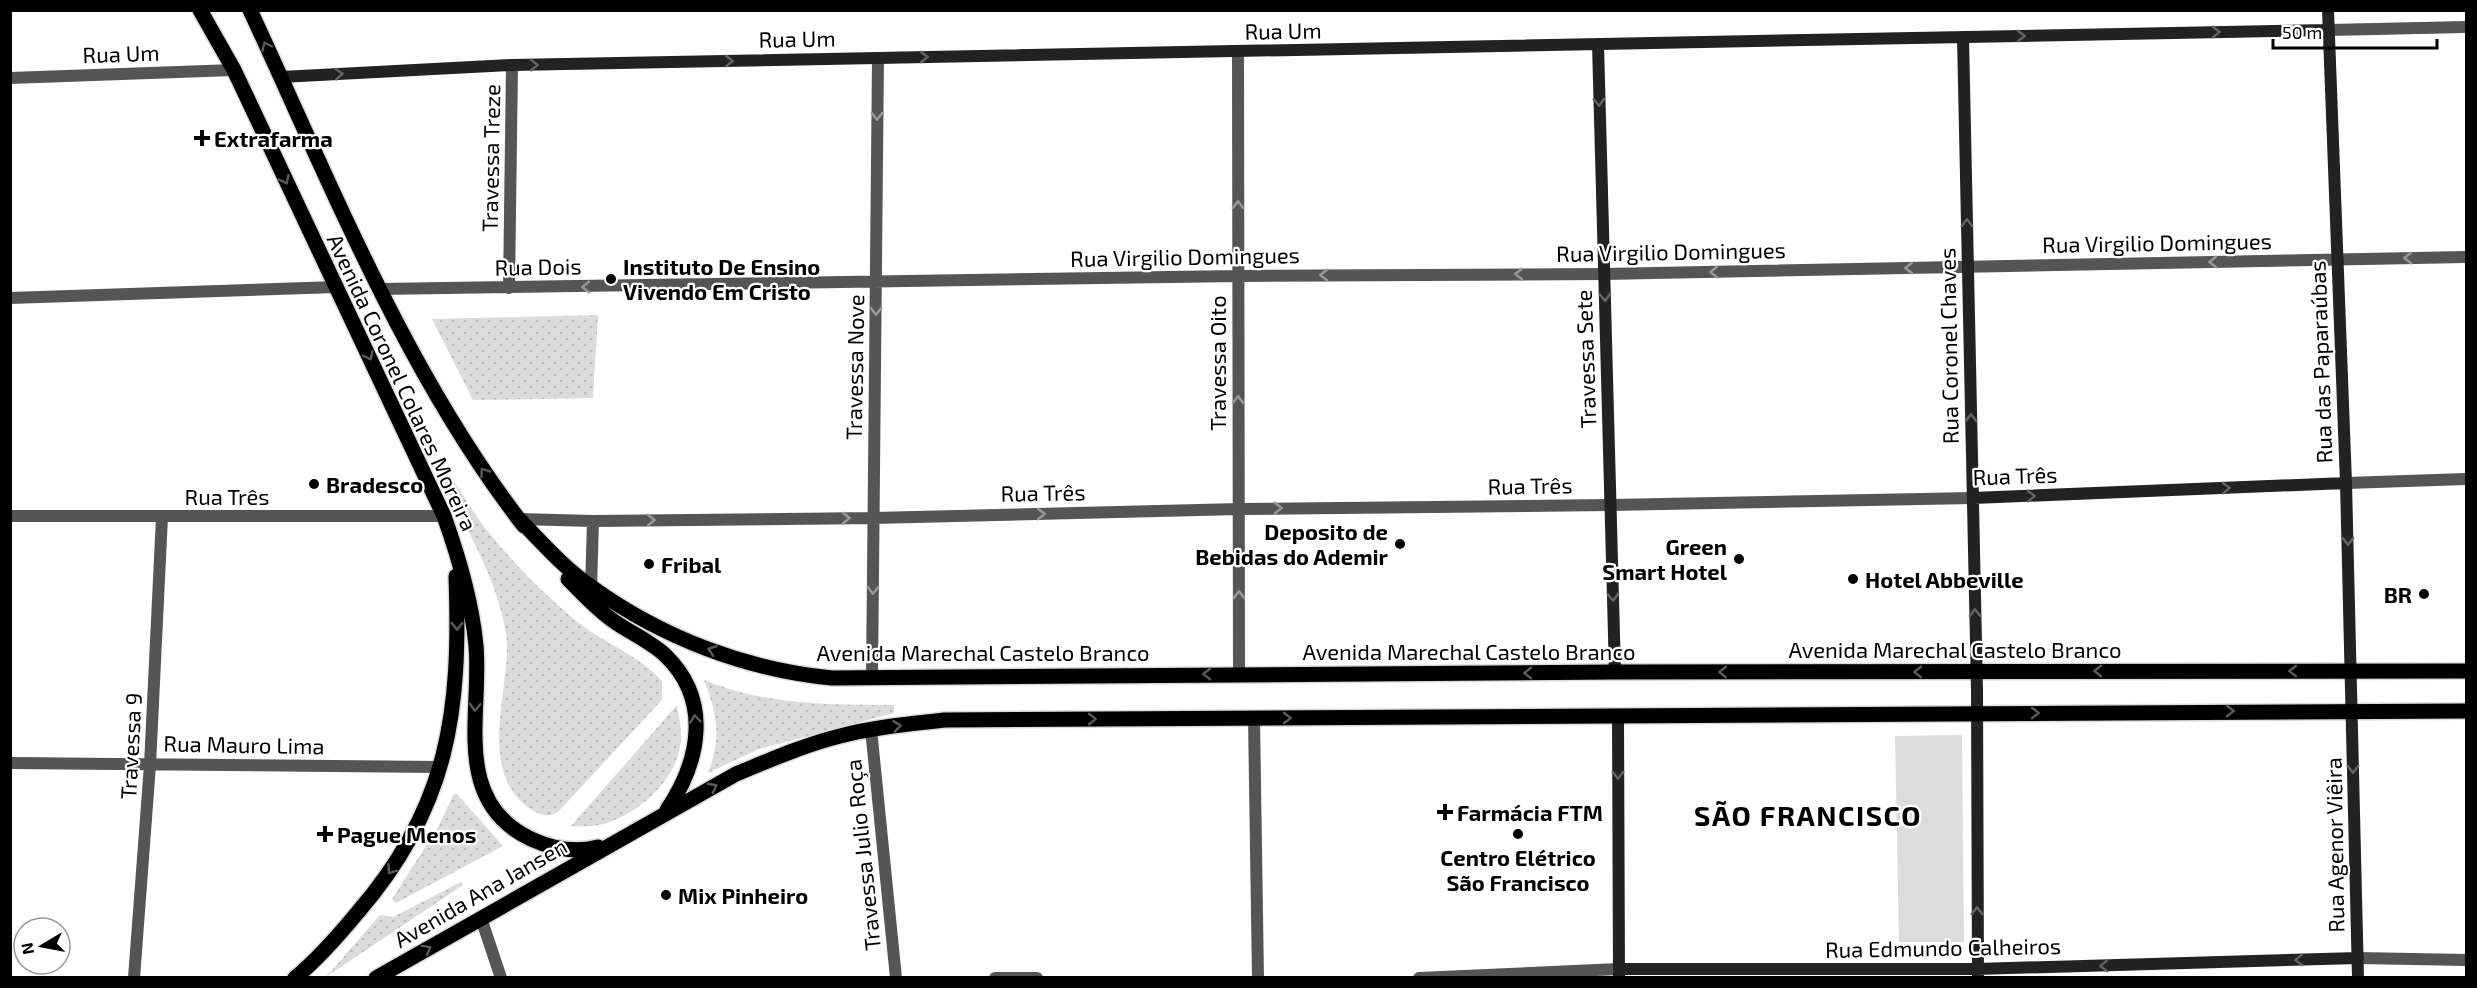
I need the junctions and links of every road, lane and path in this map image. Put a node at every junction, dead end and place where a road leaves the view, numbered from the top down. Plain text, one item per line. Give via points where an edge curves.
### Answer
1 (200, 10) edge
2 (250, 10) edge
3 (2328, 10) edge
4 (2466, 27) edge
5 (2329, 30) junction
6 (1963, 37) junction
7 (1598, 44) junction
8 (1238, 52) junction
9 (878, 58) junction
10 (512, 65) junction
11 (234, 70) junction
12 (281, 77) junction
13 (10, 78) edge
14 (2466, 257) edge
15 (2337, 260) junction
16 (1968, 267) junction
17 (1604, 274) junction
18 (1238, 276) junction
19 (876, 283) junction
20 (336, 287) junction
21 (510, 288) junction
22 (380, 289) junction
23 (10, 298) edge
24 (2466, 479) edge
25 (2346, 483) junction
26 (1972, 498) junction
27 (1610, 505) junction
28 (1239, 509) junction
29 (10, 516) edge
30 (444, 516) junction
31 (162, 517) junction
32 (874, 518) junction
33 (519, 519) junction
34 (593, 520) junction
35 (454, 546) junction
36 (591, 588) junction
37 (1976, 671) junction
38 (2351, 671) junction
39 (2466, 671) edge
40 (1615, 672) junction
41 (1239, 674) junction
42 (872, 677) junction
43 (2352, 711) junction
44 (2466, 711) edge
45 (1977, 713) junction
46 (1618, 716) junction
47 (1254, 718) junction
48 (871, 729) junction
49 (10, 763) edge
50 (150, 765) junction
51 (440, 767) junction
52 (666, 812) junction
53 (607, 846) junction
54 (481, 918) junction
55 (2358, 958) junction
56 (2466, 960) edge
57 (1619, 973) edge
58 (1977, 974) edge
59 (134, 978) edge
60 (295, 978) edge
61 (376, 978) edge
62 (501, 978) edge
63 (896, 978) edge
64 (995, 978) edge
65 (1037, 978) edge
66 (1258, 978) edge
67 (1419, 978) edge
68 (2358, 978) edge

1 - 11 main road, Avenida Coronel Colares Moreira
12 -> 2 main road, Avenida Coronel Colares Moreira
3 - 5 street, Rua das Paparaúbas
4 - 5 street, Rua Um
6 -> 5 street, Rua Um
5 - 15 street, Rua das Paparaúbas
6 - 7 street, Rua Um
16 -> 6 street, Rua Coronel Chaves
7 - 8 street, Rua Um
7 -> 17 street, Travessa Sete
9 -> 8 street, Rua Um
18 -> 8 street, Travessa Oito
10 -> 9 street, Rua Um
9 -> 19 street, Travessa Nove
12 -> 10 street, Rua Um
10 - 21 street, Travessa Treze
11 - 13 street, Rua Um
11 -> 20 main road, Avenida Coronel Colares Moreira
12 - 22 main road, Avenida Coronel Colares Moreira
14 -> 15 street, Rua Virgilio Domingues
15 -> 16 street, Rua Virgilio Domingues
15 - 25 street, Rua das Paparaúbas
16 -> 17 street, Rua Virgilio Domingues
26 -> 16 street, Rua Coronel Chaves
17 -> 18 street, Rua Virgilio Domingues
17 -> 27 street, Travessa Sete
18 - 19 street, Rua Virgilio Domingues
28 -> 18 street, Travessa Oito
19 -> 21 street, Rua Dois
19 -> 32 street, Travessa Nove
20 - 23 street
20 -> 30 main road, Avenida Coronel Colares Moreira
21 - 22 street, Rua Dois
33 -> 22 main road, Avenida Coronel Colares Moreira via 441,405
24 - 25 street, Rua Três
26 -> 25 street, Rua Três
25 -> 38 street, Rua das Paparaúbas
26 - 27 street, Rua Três
37 -> 26 street, Rua Coronel Chaves
28 -> 27 street, Rua Três
27 -> 40 street, Travessa Sete
32 -> 28 street, Rua Três
41 -> 28 street, Travessa Oito
29 - 31 street, Rua Três
30 - 31 street, Rua Três
30 - 35 main road, Avenida Coronel Colares Moreira
31 - 50 street, Travessa 9
34 -> 32 street, Rua Três
32 -> 42 street, Travessa Nove
33 - 34 street, Rua Três
33 - 36 main road, Avenida Marechal Castelo Branco
52 -> 33 main road, Avenida Coronel Colares Moreira via 687,777 695,749 694,708 685,682 664,654 613,621 585,597
34 - 36 street
35 -> 51 main road via 456,652 450,720
35 -> 53 main road, Avenida Coronel Colares Moreira via 474,624 474,740 480,781 488,800 511,827 543,844 576,850
42 -> 36 main road, Avenida Marechal Castelo Branco via 800,675 710,650 634,615
38 -> 37 main road, Avenida Marechal Castelo Branco
37 -> 40 main road, Avenida Marechal Castelo Branco
37 - 45 street, Rua Coronel Chaves
38 - 39 main road, Avenida Marechal Castelo Branco
38 - 43 street, Rua das Paparaúbas
40 -> 41 main road, Avenida Marechal Castelo Branco
41 -> 42 main road, Avenida Marechal Castelo Branco
43 - 44 main road
45 -> 43 main road
43 -> 55 street, Rua Agenor Viêira
45 - 46 main road
58 -> 45 street, Rua Coronel Chaves
47 -> 46 main road
46 -> 57 street
48 -> 47 main road via 945,720
47 - 66 street
52 -> 48 main road via 781,755
48 - 63 street, Travessa Julio Roça
49 - 50 street, Rua Mauro Lima
50 - 51 street, Rua Mauro Lima
50 - 59 street, Travessa 9
51 -> 60 main road via 422,819 393,868 340,934
52 - 53 main road
53 - 54 main road, Avenida Ana Jansen
61 -> 54 main road, Avenida Ana Jansen
54 - 62 street
55 - 56 street, Rua Edmundo Calheiros
55 -> 58 street, Rua Edmundo Calheiros
55 - 68 street, Rua Agenor Viêira
57 - 58 street, Rua Edmundo Calheiros
57 - 67 street, Rua Edmundo Calheiros
64 - 65 street

